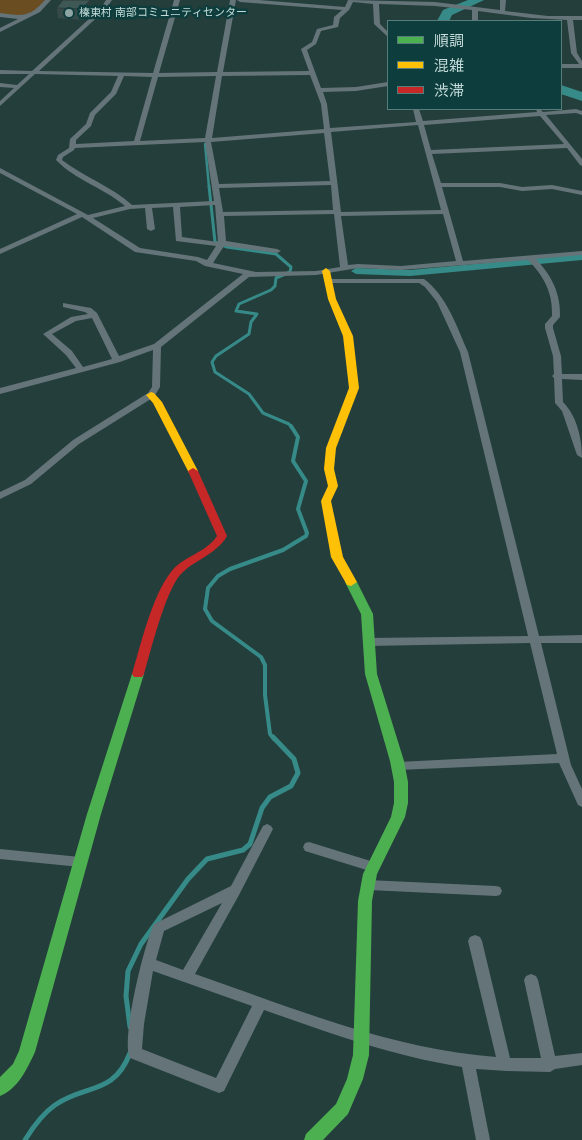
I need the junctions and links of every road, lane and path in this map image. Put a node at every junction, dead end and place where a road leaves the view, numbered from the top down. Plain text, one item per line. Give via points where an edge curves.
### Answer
1 (48, 0) edge
2 (109, 0) edge
3 (177, 0) edge
4 (233, 0) edge
5 (240, 0) edge
6 (351, 0) edge
7 (503, 0) edge
8 (286, 2) edge
9 (424, 2) edge
10 (376, 3) junction
11 (347, 9) junction
12 (475, 10) junction
13 (502, 13) junction
14 (0, 15) edge
15 (25, 18) junction
16 (570, 18) junction
17 (582, 18) edge
18 (475, 20) edge
19 (0, 30) edge
20 (387, 34) edge
21 (562, 66) edge
22 (582, 66) edge
23 (0, 72) edge
24 (35, 73) junction
25 (312, 73) junction
26 (122, 74) junction
27 (155, 75) junction
28 (221, 75) junction
29 (387, 84) edge
30 (0, 85) edge
31 (19, 87) junction
32 (319, 90) junction
33 (2, 101) edge
34 (416, 110) edge
35 (539, 111) edge
36 (582, 113) edge
37 (421, 123) junction
38 (328, 132) junction
39 (208, 140) junction
40 (136, 144) junction
41 (73, 146) junction
42 (569, 146) junction
43 (429, 152) junction
44 (582, 164) edge
45 (0, 170) edge
46 (333, 183) junction
47 (438, 185) junction
48 (214, 186) junction
49 (582, 192) edge
50 (217, 203) junction
51 (176, 205) junction
52 (148, 206) junction
53 (130, 207) junction
54 (446, 212) junction
55 (338, 213) junction
56 (220, 214) junction
57 (84, 215) junction
58 (151, 229) dead end
59 (221, 244) junction
60 (278, 251) dead end
61 (0, 252) edge
62 (582, 253) edge
63 (530, 257) junction
64 (460, 263) junction
65 (208, 264) junction
66 (344, 267) junction
67 (254, 274) junction
68 (328, 276) junction
69 (66, 305) dead end
70 (94, 316) junction
71 (157, 346) junction
72 (117, 360) junction
73 (81, 370) junction
74 (556, 376) junction
75 (582, 376) edge
76 (0, 391) edge
77 (151, 395) junction
78 (582, 455) edge
79 (0, 496) edge
80 (533, 638) junction
81 (582, 639) edge
82 (368, 642) junction
83 (563, 758) junction
84 (398, 766) junction
85 (582, 802) edge
86 (267, 829) dead end
87 (309, 847) dead end
88 (0, 854) edge
89 (80, 862) junction
90 (373, 866) junction
91 (368, 885) junction
92 (235, 890) junction
93 (496, 891) dead end
94 (475, 941) dead end
95 (148, 963) junction
96 (186, 977) junction
97 (531, 980) dead end
98 (260, 1003) junction
99 (360, 1038) junction
100 (582, 1059) edge
101 (468, 1062) junction
102 (504, 1063) junction
103 (550, 1065) junction
104 (0, 1088) edge
105 (312, 1140) edge
106 (484, 1140) edge

1 - 15 street via 42,9
2 - 24 street
3 - 27 street
4 - 28 street
5 - 8 street
6 - 10 street
6 - 11 street
7 - 13 street
8 - 11 street
9 - 10 street
9 - 12 street
10 - 20 street via 377,24
11 - 25 street via 337,17 336,26 319,30 314,43 304,48
12 - 13 street
12 - 18 street
13 - 16 street
14 - 15 street
15 - 19 street
16 - 17 street
16 - 22 street via 574,54
21 - 22 street
23 - 24 street
24 - 26 street
24 - 31 street
25 - 28 street
25 - 32 street
26 - 27 street
26 - 41 street via 114,93 92,114 89,125 73,139
27 - 28 street
27 - 40 street
28 - 39 street
29 - 32 street
30 - 31 street
31 - 33 street
32 - 38 street
34 - 37 street
35 - 36 street
35 - 37 street
35 - 42 street
37 - 38 street
37 - 43 street
38 - 39 street
38 - 46 street
39 - 40 street
39 - 48 street
40 - 41 street
41 - 53 street via 59,160 71,172 114,192
42 - 43 street
42 - 44 street
43 - 47 street
45 - 57 street
46 - 48 street
46 - 55 street
47 - 49 street via 500,185 522,189 552,187
47 - 54 street
48 - 50 street
50 - 51 street
50 - 56 street
51 - 52 street
51 - 59 street via 179,239
52 - 53 street
52 - 58 street
53 - 57 street
54 - 55 street
54 - 64 street
55 - 56 street
55 - 66 street
56 - 59 street
57 - 61 street
57 - 65 street via 138,250 198,259
59 - 60 street
59 - 65 street
62 - 63 street
63 - 64 street
63 - 74 street via 552,286 558,303 556,317 548,327 556,351
64 - 66 street via 401,268
65 - 67 street
66 - 68 street
67 - 68 street
67 - 71 street via 247,275
68 - 80 street via 421,281 428,285 450,321 464,352
68 - 82 street via 332,299 348,336 354,388 331,448 329,469 333,486 326,501 336,557 362,600
69 - 70 street via 88,310
70 - 72 street
70 - 73 street via 74,319 47,334 69,352
71 - 72 street
71 - 77 street via 156,387
72 - 73 street
73 - 76 street
74 - 75 street
74 - 78 street via 558,403 566,410
77 - 79 street via 76,442 28,482
77 - 89 street via 196,476 222,536 218,545 184,565 171,580 140,663
80 - 81 street
80 - 82 street
80 - 83 street
82 - 84 street via 371,674
83 - 84 street
83 - 85 street
84 - 90 street via 400,810
86 - 92 street
87 - 90 street
88 - 89 street
89 - 104 street via 27,1052 19,1069
90 - 91 street
91 - 93 street
91 - 99 street via 364,901
92 - 95 street via 159,928
92 - 96 street
94 - 102 street
95 - 96 street
95 - 98 street via 135,1052 219,1086
96 - 98 street
97 - 103 street
98 - 99 street
99 - 101 street
99 - 105 street via 361,1055 355,1079 342,1109
100 - 103 street
101 - 102 street
101 - 106 street
102 - 103 street

